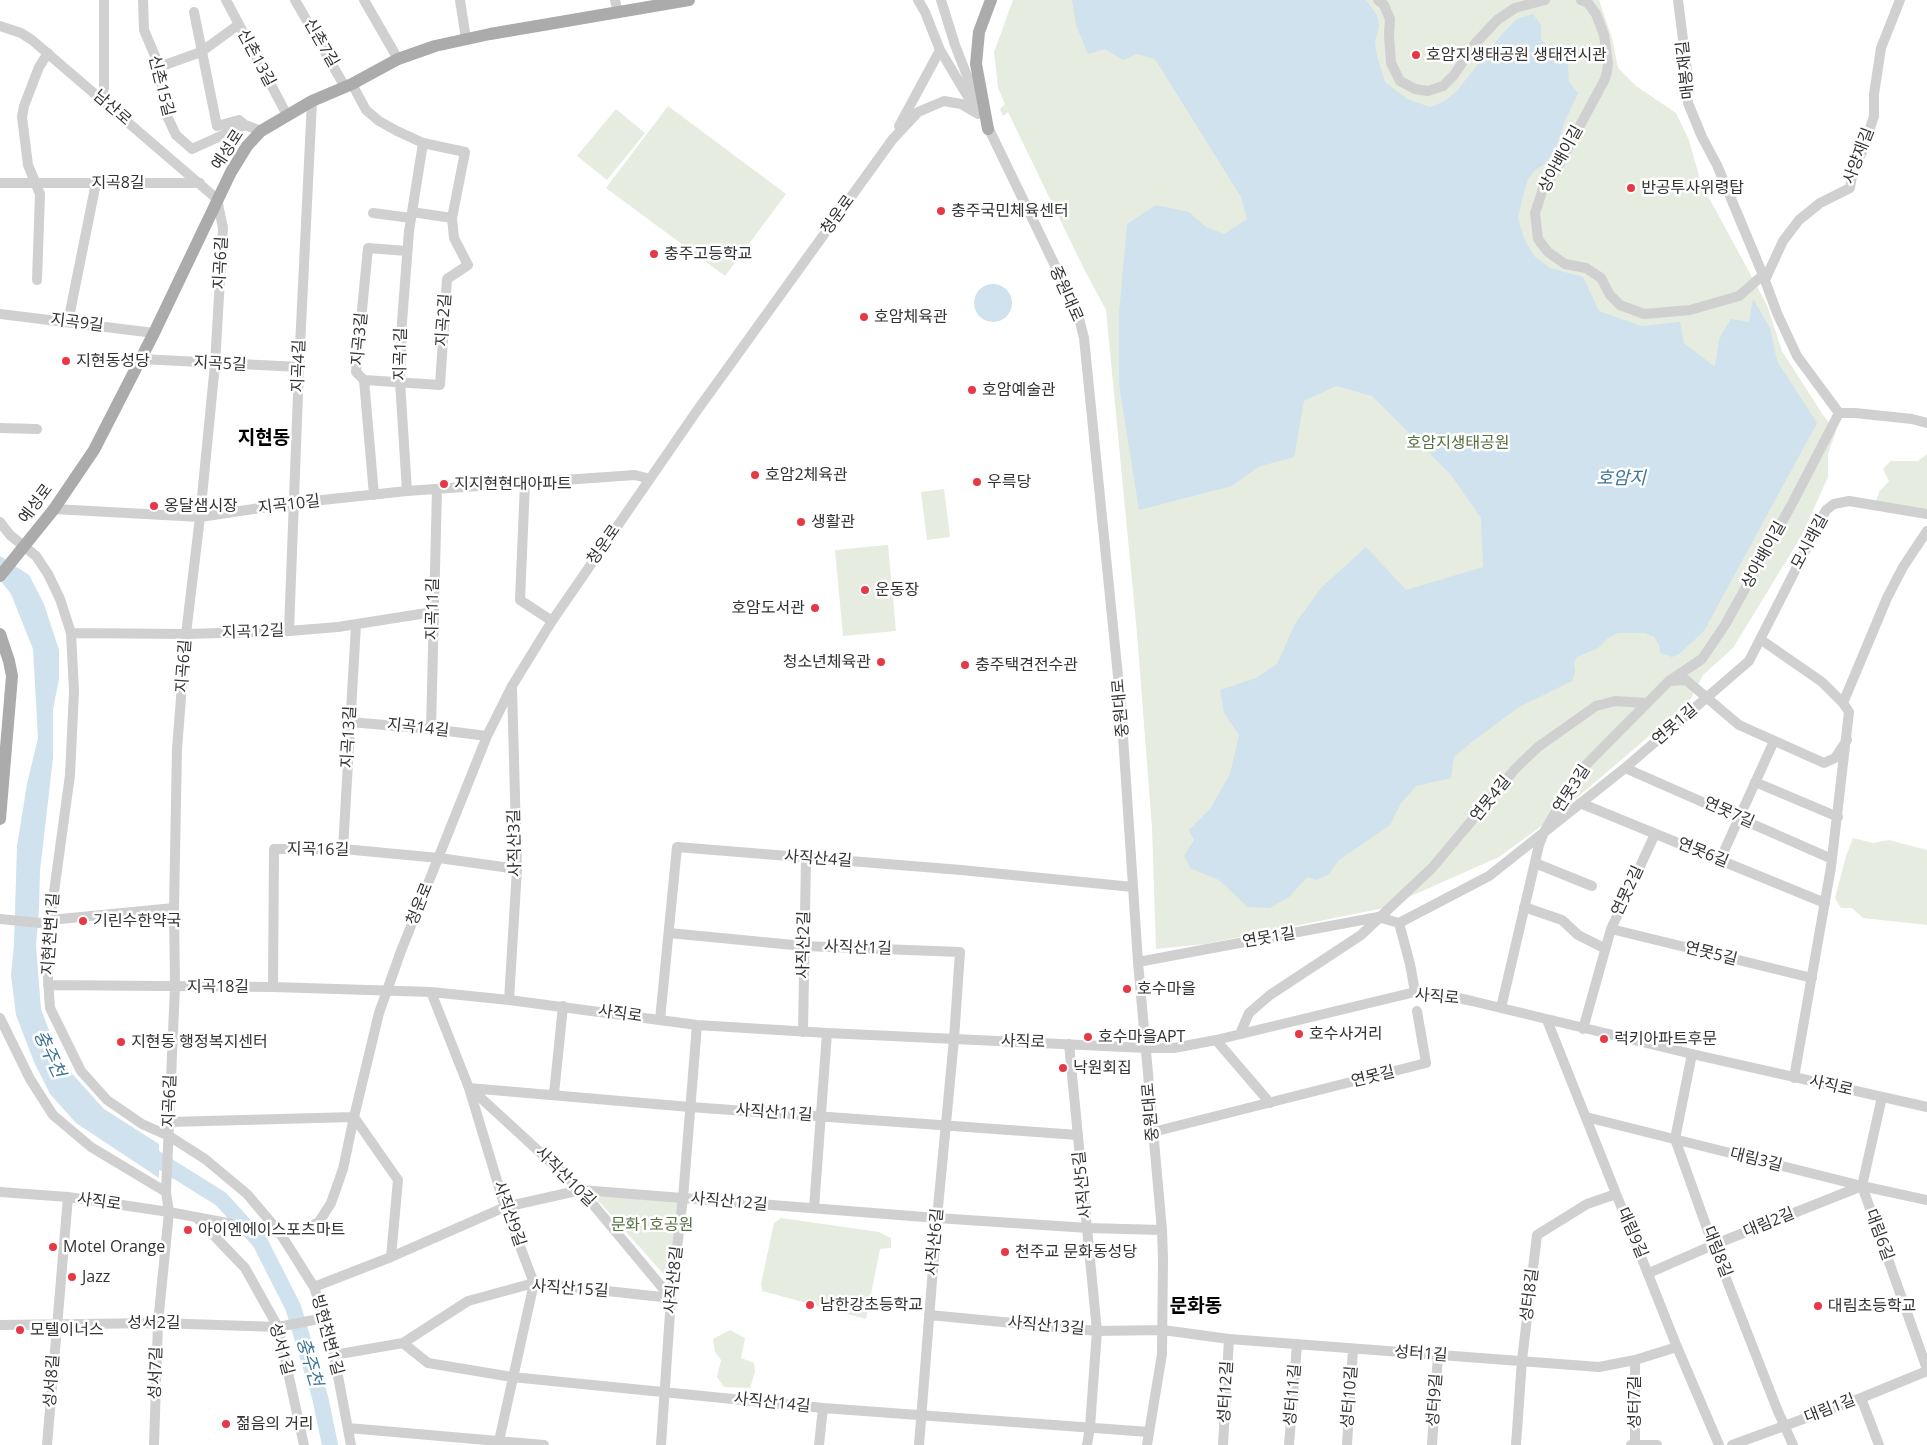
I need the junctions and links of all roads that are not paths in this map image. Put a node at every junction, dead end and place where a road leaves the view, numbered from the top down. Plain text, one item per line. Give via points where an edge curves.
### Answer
1 (104, 0) edge
2 (143, 0) edge
3 (226, 0) edge
4 (295, 0) edge
5 (364, 0) edge
6 (460, 0) edge
7 (615, 0) edge
8 (689, 0) edge
9 (918, 0) edge
10 (941, 0) edge
11 (991, 0) edge
12 (1378, 0) edge
13 (1545, 0) edge
14 (1581, 0) edge
15 (1678, 0) edge
16 (1900, 0) edge
17 (194, 12) dead end
18 (618, 13) junction
19 (238, 25) junction
20 (0, 26) edge
21 (466, 39) junction
22 (940, 50) junction
23 (201, 52) junction
24 (48, 53) junction
25 (398, 59) junction
26 (158, 67) junction
27 (349, 85) junction
28 (100, 98) junction
29 (312, 101) junction
30 (978, 114) junction
31 (287, 115) junction
32 (245, 125) junction
33 (988, 129) junction
34 (260, 131) junction
35 (892, 140) junction
36 (423, 143) junction
37 (0, 183) edge
38 (36, 183) junction
39 (96, 183) junction
40 (200, 183) junction
41 (217, 199) junction
42 (374, 213) dead end
43 (411, 215) junction
44 (452, 218) junction
45 (407, 251) junction
46 (1764, 277) junction
47 (37, 280) dead end
48 (0, 314) edge
49 (68, 322) junction
50 (154, 333) junction
51 (141, 359) junction
52 (216, 364) junction
53 (299, 367) junction
54 (364, 380) junction
55 (400, 382) junction
56 (1839, 413) junction
57 (1927, 423) edge
58 (0, 428) edge
59 (37, 429) dead end
60 (650, 479) junction
61 (524, 483) junction
62 (437, 490) junction
63 (407, 491) junction
64 (374, 495) junction
65 (294, 503) junction
66 (54, 509) junction
67 (1927, 514) edge
68 (200, 517) junction
69 (0, 522) edge
70 (1926, 533) edge
71 (21, 550) junction
72 (0, 576) edge
73 (433, 612) junction
74 (552, 621) junction
75 (356, 625) junction
76 (290, 631) junction
77 (71, 633) junction
78 (0, 634) edge
79 (186, 634) junction
80 (1760, 640) junction
81 (1669, 681) junction
82 (512, 686) junction
83 (1706, 698) junction
84 (1843, 703) junction
85 (1645, 704) junction
86 (350, 722) junction
87 (432, 729) junction
88 (487, 736) junction
89 (1847, 740) junction
90 (1774, 741) junction
91 (1625, 768) junction
92 (1, 780) edge
93 (1756, 782) junction
94 (1580, 803) junction
95 (1838, 817) junction
96 (0, 818) edge
97 (1739, 818) junction
98 (1544, 832) junction
99 (1655, 834) junction
100 (342, 849) junction
101 (439, 858) junction
102 (806, 858) junction
103 (1832, 859) junction
104 (1720, 860) junction
105 (1535, 863) junction
106 (517, 869) junction
107 (1592, 886) dead end
108 (1133, 887) junction
109 (1825, 904) junction
110 (1524, 907) junction
111 (174, 908) junction
112 (1378, 917) junction
113 (4, 920) edge
114 (45, 922) junction
115 (1399, 923) junction
116 (1610, 929) junction
117 (669, 933) junction
118 (804, 946) junction
119 (1604, 948) junction
120 (1138, 962) junction
121 (1812, 978) junction
122 (48, 984) junction
123 (175, 987) junction
124 (273, 987) junction
125 (388, 990) junction
126 (430, 992) junction
127 (1415, 992) junction
128 (509, 1000) junction
129 (563, 1006) junction
130 (1501, 1008) junction
131 (1417, 1011) dead end
132 (0, 1018) edge
133 (660, 1020) junction
134 (1547, 1020) junction
135 (697, 1025) junction
136 (1583, 1028) junction
137 (803, 1032) junction
138 (827, 1033) junction
139 (1240, 1034) junction
140 (954, 1039) junction
141 (1216, 1040) junction
142 (1069, 1044) junction
143 (1146, 1048) junction
144 (1692, 1054) junction
145 (1794, 1078) junction
146 (469, 1088) junction
147 (554, 1094) junction
148 (1882, 1097) junction
149 (1270, 1103) junction
150 (690, 1107) junction
151 (1927, 1107) edge
152 (821, 1116) junction
153 (354, 1117) junction
154 (1586, 1117) junction
155 (169, 1122) junction
156 (946, 1125) junction
157 (1153, 1132) junction
158 (169, 1136) junction
159 (1078, 1136) junction
160 (1675, 1139) junction
161 (1862, 1186) junction
162 (581, 1190) junction
163 (0, 1192) edge
164 (166, 1192) junction
165 (1616, 1194) junction
166 (68, 1197) junction
167 (684, 1198) junction
168 (1927, 1200) edge
169 (505, 1207) junction
170 (814, 1208) junction
171 (168, 1212) junction
172 (197, 1218) junction
173 (937, 1218) junction
174 (1088, 1228) junction
175 (1162, 1230) junction
176 (280, 1233) junction
177 (1714, 1245) junction
178 (391, 1257) junction
179 (1649, 1273) junction
180 (534, 1283) junction
181 (314, 1287) junction
182 (671, 1298) junction
183 (929, 1316) junction
184 (324, 1318) junction
185 (158, 1323) junction
186 (56, 1324) junction
187 (0, 1325) edge
188 (278, 1327) junction
189 (1163, 1330) junction
190 (1097, 1331) junction
191 (1229, 1339) junction
192 (403, 1343) junction
193 (1297, 1345) junction
194 (1677, 1347) junction
195 (1353, 1349) junction
196 (334, 1355) junction
197 (1438, 1355) junction
198 (1522, 1360) junction
199 (1635, 1360) junction
200 (1927, 1370) edge
201 (512, 1377) junction
202 (664, 1392) junction
203 (1861, 1398) junction
204 (823, 1408) junction
205 (921, 1415) junction
206 (1786, 1426) junction
207 (1090, 1427) junction
208 (348, 1428) junction
209 (1149, 1432) junction
210 (499, 1441) junction
211 (47, 1445) edge
212 (154, 1445) edge
213 (304, 1445) edge
214 (352, 1445) edge
215 (537, 1445) edge
216 (661, 1445) edge
217 (818, 1445) edge
218 (919, 1445) edge
219 (1087, 1445) edge
220 (1147, 1445) edge
221 (1223, 1445) edge
222 (1289, 1445) edge
223 (1347, 1445) edge
224 (1432, 1445) edge
225 (1516, 1445) edge
226 (1630, 1445) edge
227 (1635, 1445) edge
228 (1657, 1445) edge
229 (1719, 1445) edge
230 (1732, 1445) edge
231 (1793, 1445) edge
232 (1879, 1445) edge

1 - 28 street via 104,88
2 - 26 street, 신촌15길 via 144,30
3 - 19 street, 신촌13길
4 - 27 street, 신촌7길
5 - 25 street
6 - 21 street
7 - 18 street
8 - 18 main road, 예성로
9 - 22 street
10 - 33 street, 중원대로
11 - 33 main road via 979,32 976,64
12 - 13 street via 1390,19 1391,63 1400,81 1428,91 1443,86 1454,75 1474,45 1497,20 1515,8
14 - 46 street, 상아배이길 via 1588,3 1596,14 1604,35 1607,72 1555,172 1544,186 1535,213 1538,239 1548,252 1565,264 1586,268 1601,278 1620,305 1644,314 1690,310 1739,296
15 - 46 street, 매봉재길 via 1688,103
16 - 46 street, 사양재길 via 1881,48 1874,116 1853,170 1850,188 1820,203 1798,220 1783,240
17 - 23 street
18 - 21 main road, 예성로
19 - 23 street
19 - 31 street, 신촌13길
20 - 24 street, 남산로 via 20,33
21 - 25 main road, 예성로
22 - 30 street
22 - 35 street
23 - 26 street
23 - 32 street via 217,126 239,120
24 - 28 street, 남산로
24 - 38 street via 39,67 22,117 28,165
25 - 27 main road, 예성로
26 - 32 street, 신촌15길 via 167,116 176,135 192,149
27 - 29 main road, 예성로
27 - 36 street via 366,110 379,121
28 - 40 street, 남산로
29 - 31 main road, 예성로
29 - 53 street, 지곡4길
30 - 33 street
30 - 35 street via 961,104 944,101 918,112
31 - 34 main road, 예성로
32 - 34 street
33 - 108 street, 중원대로 via 1077,311 1084,338 1120,697
34 - 41 main road, 예성로 via 246,146
35 - 60 street, 청운로
36 - 43 street, 지곡1길
36 - 44 street, 지곡2길 via 465,152
37 - 38 street, 지곡8길
38 - 39 street, 지곡8길
38 - 47 street via 40,194
39 - 40 street, 지곡8길
39 - 49 street
40 - 41 street, 남산로
41 - 50 main road, 예성로
41 - 52 street, 지곡6길 via 223,228
42 - 43 street
43 - 44 street
43 - 45 street, 지곡1길
44 - 55 street, 지곡2길 via 454,238 468,265 447,279 440,385
45 - 54 street, 지곡3길 via 368,248 356,372
45 - 55 street, 지곡1길
46 - 56 street via 1797,356
48 - 49 street, 지곡9길
49 - 50 street, 지곡9길
50 - 51 main road, 예성로
51 - 52 street, 지곡5길
51 - 66 main road, 예성로 via 94,450
52 - 53 street, 지곡5길
52 - 68 street, 지곡6길
53 - 65 street, 지곡4길
54 - 55 street
54 - 64 street, 지곡3길
55 - 63 street, 지곡1길
56 - 57 street via 1854,412
56 - 81 street, 상아배이길 via 1725,625 1702,659
58 - 59 street
60 - 61 street, 지곡10길 via 635,475
60 - 74 street, 청운로
61 - 62 street, 지곡10길
61 - 74 street via 520,600
62 - 63 street, 지곡10길
62 - 73 street, 지곡11길
63 - 64 street, 지곡10길
64 - 65 street, 지곡10길
65 - 68 street, 지곡10길
65 - 76 street, 지곡4길
66 - 68 street, 지곡10길
66 - 71 main road, 예성로
67 - 80 street, 모시래길 via 1849,501 1834,504 1826,510
68 - 79 street, 지곡6길
69 - 71 street, 지현천변1길
70 - 84 street via 1887,598
71 - 72 main road, 예성로
71 - 77 street, 지현천변1길 via 36,556 55,586
73 - 75 street, 지곡12길
73 - 87 street, 지곡11길
74 - 82 street, 청운로
75 - 76 street, 지곡12길
75 - 86 street, 지곡13길
76 - 79 street, 지곡12길
77 - 79 street, 지곡12길
77 - 114 street, 지현천변1길 via 74,691 70,775
78 - 92 main road via 12,676
79 - 111 street, 지곡6길 via 177,749
80 - 83 street, 연못1길 via 1749,661
80 - 84 street via 1822,682
81 - 83 street via 1686,680
81 - 85 street
82 - 88 street, 청운로
82 - 106 street, 사직산3길
83 - 90 street via 1739,725
83 - 91 street, 연못1길
84 - 89 street via 1849,712
85 - 98 street, 연못3길 via 1580,771
85 - 112 street, 연못4길 via 1615,701 1596,706 1538,747 1432,868
86 - 87 street, 지곡14길
86 - 100 street, 지곡13길
87 - 88 street, 지곡14길
88 - 101 street, 청운로
89 - 90 street via 1835,758 1824,763
89 - 95 street
90 - 93 street
91 - 94 street, 연못1길
91 - 97 street, 연못7길
92 - 96 main road
93 - 95 street
93 - 97 street
94 - 98 street, 연못1길
94 - 99 street, 연못6길
95 - 103 street
97 - 103 street, 연못7길
97 - 104 street
98 - 105 street, 연못3길
98 - 115 street, 연못1길 via 1489,876
99 - 104 street, 연못6길
99 - 116 street, 연못2길
100 - 101 street, 지곡16길
100 - 124 street, 지곡16길 via 274,849
101 - 106 street, 지곡16길
101 - 125 street, 청운로
102 - 108 street, 사직산4길
102 - 117 street, 사직산4길 via 676,847
102 - 118 street, 사직산2길
103 - 109 street
104 - 109 street, 연못6길
105 - 107 street
105 - 110 street, 연못3길
106 - 128 street, 사직산3길
108 - 120 street, 중원대로
109 - 121 street
110 - 119 street via 1562,920 1578,935
110 - 130 street, 연못3길
111 - 114 street
111 - 123 street, 지곡6길
112 - 115 street, 연못1길
112 - 120 street, 연못1길
112 - 139 street, 연못4길 via 1361,935 1270,995 1249,1013
113 - 114 street
114 - 122 street, 지현천변1길
115 - 127 street
116 - 119 street, 연못2길
116 - 121 street, 연못5길
117 - 118 street, 사직산1길
117 - 133 street, 사직산4길
118 - 137 street, 사직산2길
118 - 140 street, 사직산1길 via 960,952
119 - 136 street, 연못2길
120 - 143 street, 중원대로
121 - 145 street
122 - 123 street, 지곡18길
122 - 158 street, 지현천변1길 via 50,1008 81,1071 107,1100 142,1124
123 - 124 street, 지곡18길
123 - 155 street, 지곡6길
124 - 125 street, 지곡18길
125 - 126 street, 사직로
125 - 153 street via 379,1013
126 - 128 street, 사직로
126 - 146 street, 사직산9길
127 - 130 street, 사직로
127 - 139 street, 사직로
128 - 129 street, 사직로
129 - 133 street, 사직로
129 - 147 street
130 - 134 street, 사직로
131 - 149 street, 연못길 via 1426,1063
132 - 164 street via 30,1079 53,1115 91,1147
133 - 135 street, 사직로
134 - 136 street, 사직로
134 - 154 street, 대림9길
135 - 137 street, 사직로
135 - 150 street, 사직산8길
136 - 144 street, 사직로
137 - 138 street, 사직로
138 - 140 street, 사직로
138 - 152 street
139 - 141 street, 사직로
140 - 142 street, 사직로
140 - 156 street, 사직산6길
141 - 143 street, 사직로 via 1174,1048
141 - 149 street
142 - 143 street, 사직로
142 - 159 street, 사직산5길
143 - 157 street, 중원대로
144 - 145 street, 사직로
144 - 160 street
145 - 148 street, 사직로
146 - 147 street, 사직산11길
146 - 162 street, 사직산10길
146 - 169 street, 사직산9길
147 - 150 street, 사직산11길
148 - 151 street, 사직로
148 - 161 street
149 - 157 street, 연못길
150 - 152 street, 사직산11길
150 - 167 street, 사직산8길
152 - 156 street, 사직산11길
152 - 170 street
153 - 155 street
153 - 176 street via 343,1169 323,1216 319,1222 300,1231
153 - 178 street via 398,1180
154 - 160 street, 대림3길
154 - 165 street, 대림9길
155 - 158 street, 지곡6길
156 - 159 street, 사직산11길
156 - 173 street, 사직산6길
157 - 175 street, 중원대로
158 - 164 street, 지곡6길
158 - 176 street, 지현천변1길 via 205,1159 247,1194
159 - 174 street, 사직산5길
160 - 161 street, 대림3길
160 - 177 street, 대림8길
161 - 168 street, 대림3길
161 - 177 street, 대림2길
161 - 200 street, 대림6길
162 - 167 street, 사직산12길
162 - 169 street, 사직산12길
162 - 182 street, 사직산10길
163 - 166 street, 사직로
164 - 171 street, 성서7길
165 - 179 street, 대림9길
165 - 198 street, 성터8길 via 1587,1204 1537,1235
166 - 171 street, 사직로
166 - 186 street, 성서8길
167 - 170 street, 사직산12길
167 - 182 street, 사직산8길
169 - 178 street, 사직산12길
169 - 180 street, 사직산9길
170 - 173 street, 사직산12길
171 - 172 street, 사직로
171 - 185 street, 성서7길
172 - 176 street, 사직로
172 - 188 street, 성서1길 via 245,1268
173 - 174 street, 사직산12길
173 - 183 street, 사직산6길
174 - 175 street, 사직산12길
174 - 190 street, 사직산5길
175 - 189 street, 중원대로
176 - 181 street, 빙현천변1길
177 - 179 street, 대림2길
177 - 206 street, 대림8길
178 - 181 street, 사직산12길
179 - 194 street, 대림9길
180 - 182 street, 사직산15길
180 - 192 street, 사직산15길 via 468,1301
180 - 201 street
181 - 184 street, 빙현천변1길
182 - 202 street, 사직산8길
183 - 190 street, 사직산13길
183 - 205 street, 사직산6길
184 - 188 street, 성서2길
184 - 196 street, 빙현천변1길
185 - 186 street, 성서2길
185 - 188 street, 성서2길
185 - 212 street, 성서7길
186 - 187 street, 성서2길
186 - 211 street, 성서8길
188 - 213 street, 성서1길
189 - 190 street, 사직산13길
189 - 191 street, 성터1길
189 - 209 street, 중원대로
190 - 207 street, 사직산5길
191 - 193 street, 성터1길
191 - 221 street, 성터12길
192 - 196 street, 사직산15길
192 - 201 street, 사직산14길 via 428,1363
193 - 195 street, 성터1길
193 - 222 street, 성터11길
194 - 199 street, 성터1길
194 - 229 street, 대림9길
195 - 197 street, 성터1길
195 - 223 street, 성터10길
196 - 208 street, 빙현천변1길
197 - 198 street, 성터1길
197 - 224 street, 성터9길
198 - 199 street, 성터1길 via 1599,1367
198 - 225 street, 성터8길
199 - 227 street, 성터7길
200 - 203 street, 대림1길
201 - 202 street, 사직산14길
201 - 210 street
202 - 204 street, 사직산14길
202 - 216 street, 사직산8길
203 - 206 street, 대림1길
203 - 232 street
204 - 205 street, 사직산14길
204 - 217 street
205 - 207 street, 사직산14길
205 - 218 street, 사직산6길
206 - 230 street, 대림1길
206 - 231 street, 대림8길
207 - 209 street, 사직산14길
207 - 219 street, 사직산5길
208 - 210 street
208 - 214 street, 빙현천변1길
209 - 220 street, 중원대로
210 - 215 street
226 - 227 street
227 - 228 street

